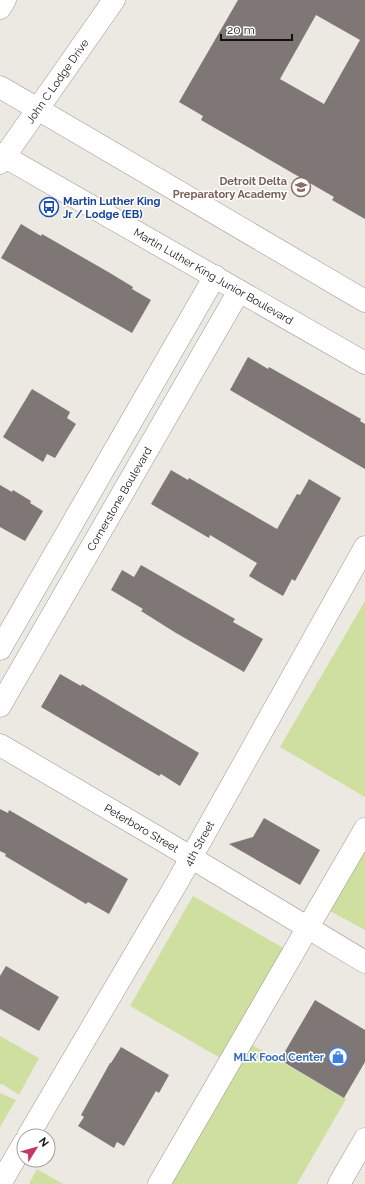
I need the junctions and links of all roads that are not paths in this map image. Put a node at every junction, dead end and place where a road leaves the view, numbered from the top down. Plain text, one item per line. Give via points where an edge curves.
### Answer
1 (5, 0) edge
2 (114, 0) edge
3 (0, 8) edge
4 (0, 87) edge
5 (38, 109) junction
6 (2, 158) edge
7 (215, 276) junction
8 (239, 291) junction
9 (365, 301) edge
10 (365, 362) edge
11 (365, 547) edge
12 (0, 649) edge
13 (0, 706) edge
14 (0, 745) edge
15 (365, 829) edge
16 (191, 858) junction
17 (307, 928) junction
18 (365, 962) edge
19 (33, 1128) edge
20 (365, 1139) edge
21 (16, 1157) edge
22 (0, 1184) edge
23 (159, 1184) edge
24 (339, 1184) edge

1 - 3 main road
2 - 5 main road, John C Lodge Drive
4 - 5 main road
5 - 6 main road, John C Lodge Drive
5 - 9 main road
6 - 7 main road, Martin Luther King Junior Boulevard
7 - 8 main road, Martin Luther King Junior Boulevard
7 - 12 main road
8 - 10 main road, Martin Luther King Junior Boulevard
8 - 13 main road, Cornerstone Boulevard
11 - 16 main road, 4th Street
14 - 16 main road, Peterboro Street
15 - 17 main road
16 - 17 main road, Peterboro Street
16 - 19 main road, 4th Street
17 - 18 main road, Peterboro Street
17 - 23 main road
20 - 24 main road
21 - 22 main road

